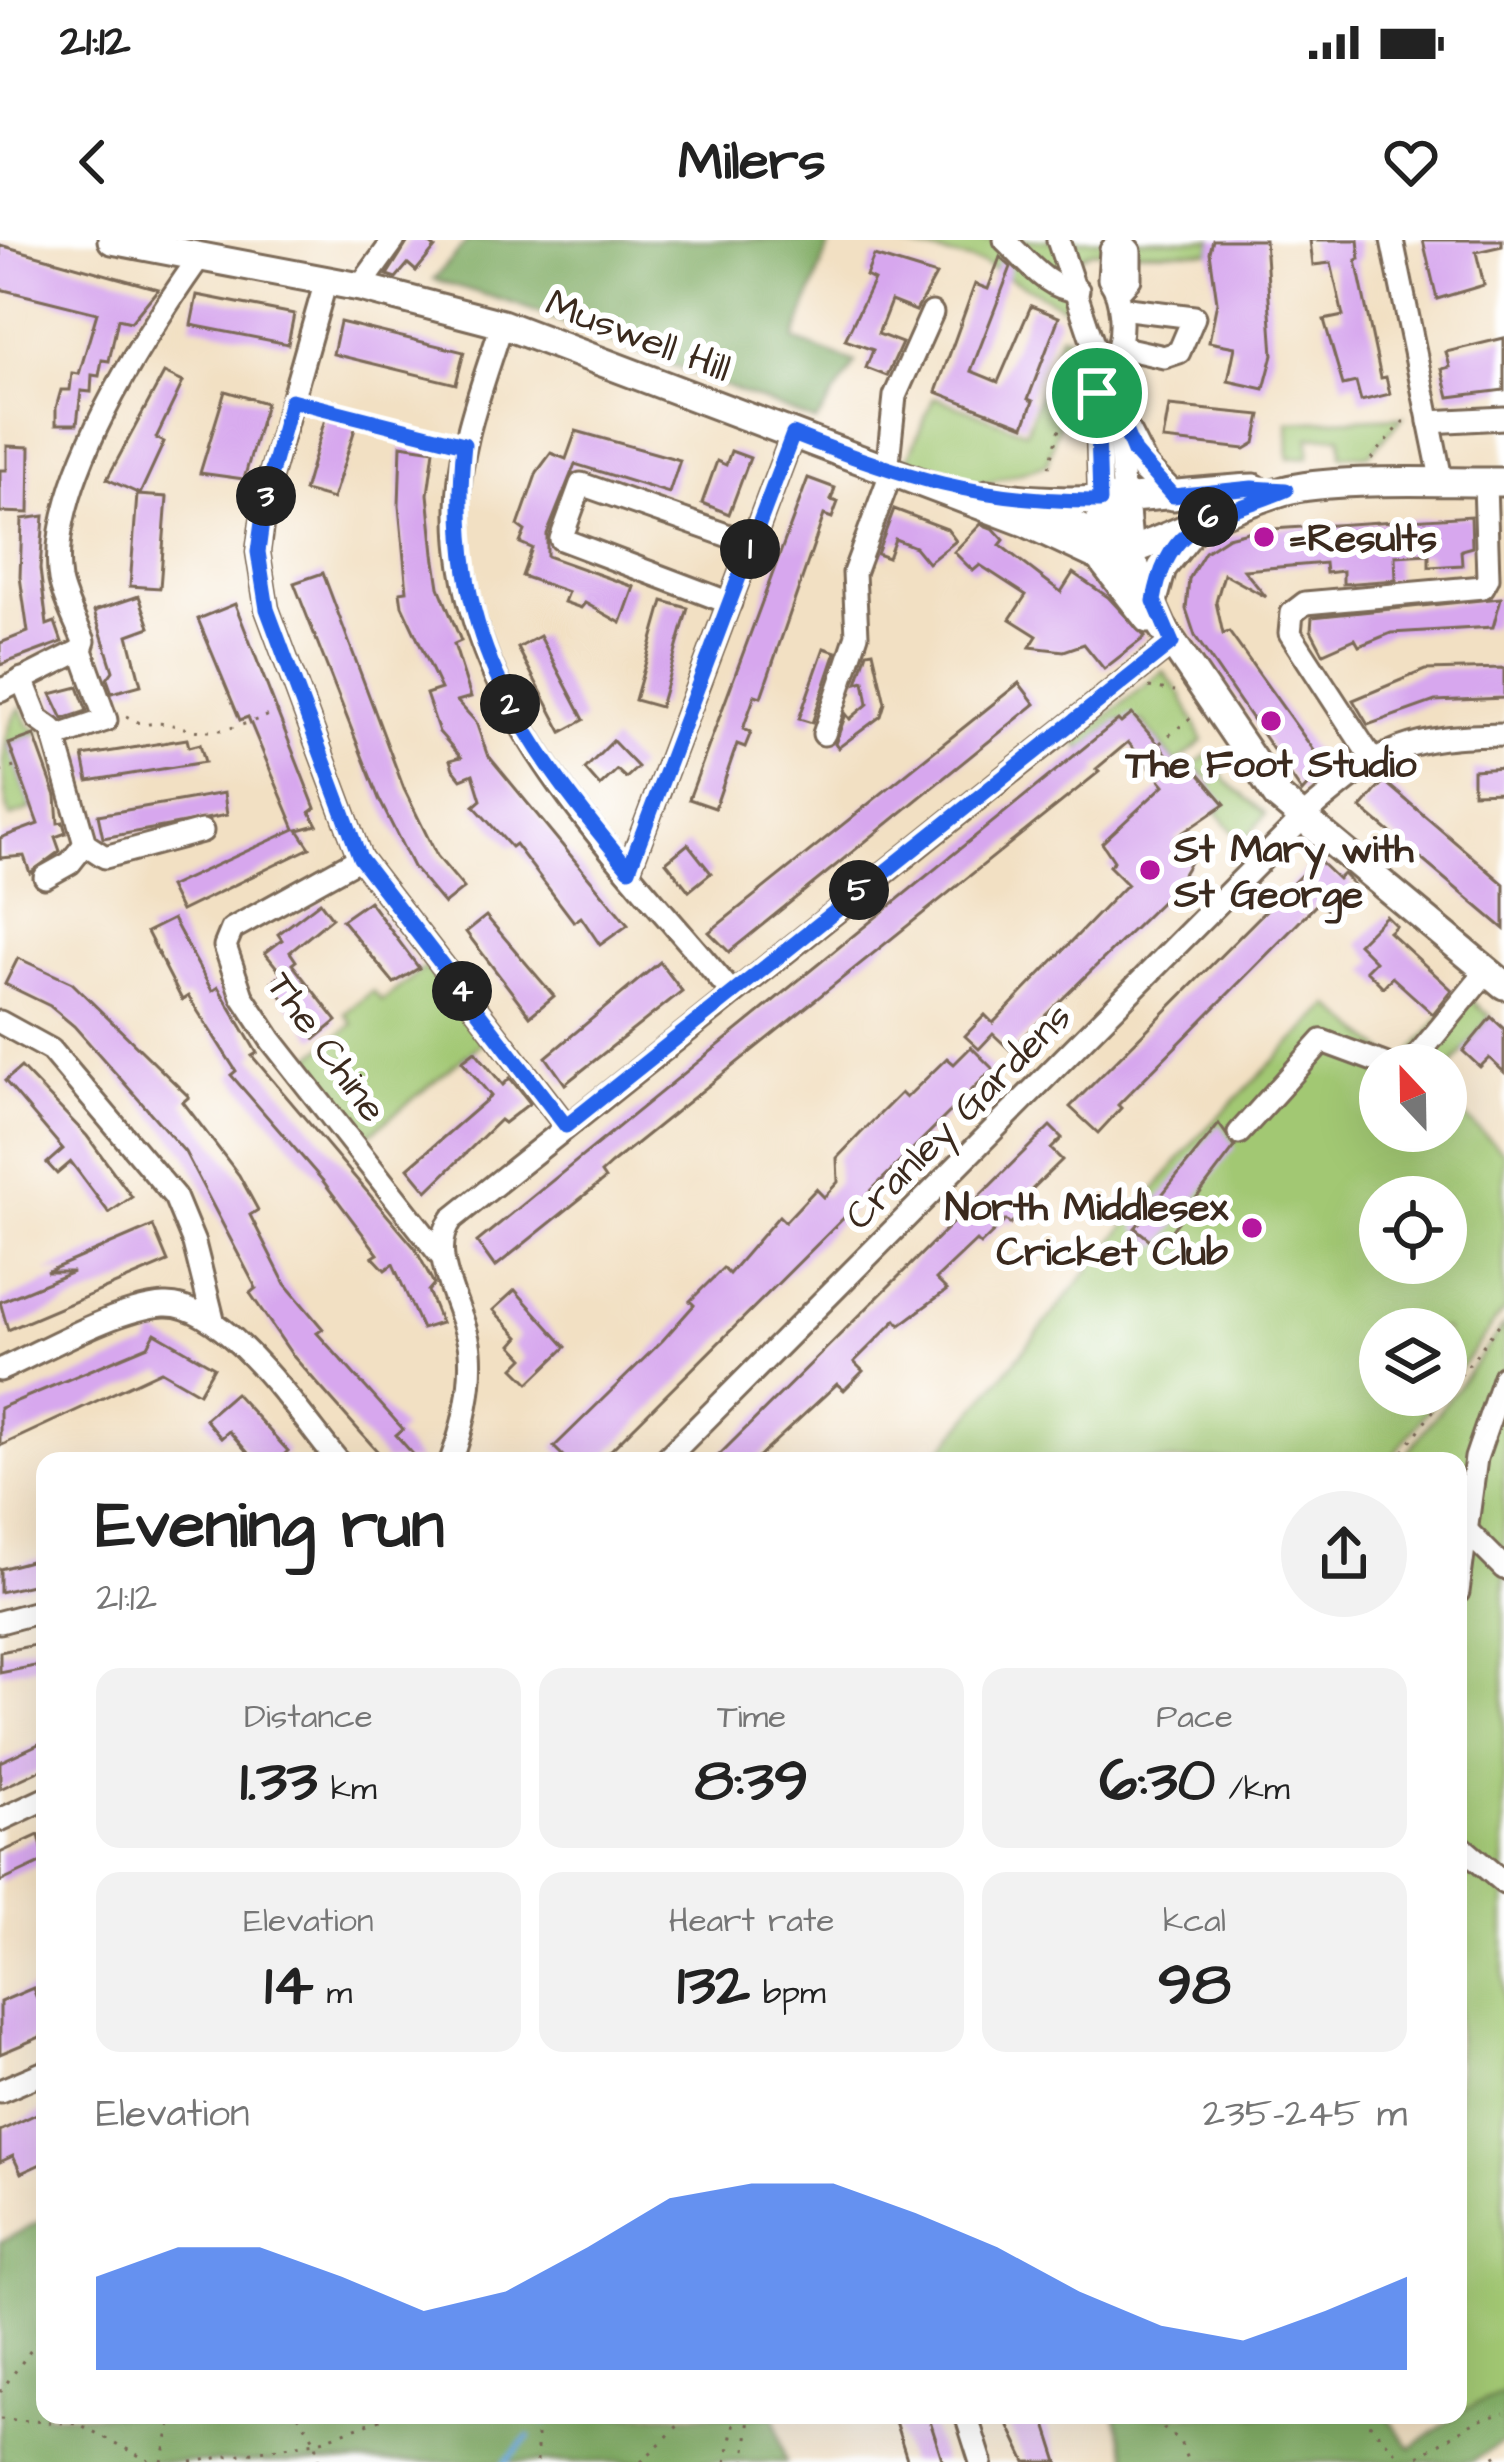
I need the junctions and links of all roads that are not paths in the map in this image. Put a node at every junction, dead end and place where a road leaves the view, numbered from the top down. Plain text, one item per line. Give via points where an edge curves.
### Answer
1 (394, 240) edge
2 (1005, 240) edge
3 (1058, 240) edge
4 (1121, 240) edge
5 (1392, 240) edge
6 (125, 241) edge
7 (210, 253) edge
8 (326, 281) junction
9 (360, 287) junction
10 (1078, 290) junction
11 (1119, 300) junction
12 (932, 314) dead end
13 (502, 324) junction
14 (1119, 347) junction
15 (1102, 373) junction
16 (1117, 415) junction
17 (1504, 418) edge
18 (1430, 422) junction
19 (793, 434) junction
20 (889, 472) junction
21 (919, 483) junction
22 (1494, 483) edge
23 (1442, 484) junction
24 (1286, 490) junction
25 (1173, 496) junction
26 (1112, 500) junction
27 (1024, 501) junction
28 (1210, 514) junction
29 (752, 544) junction
30 (1115, 545) junction
31 (730, 603) junction
32 (1159, 633) junction
33 (81, 650) junction
34 (22, 679) junction
35 (0, 692) edge
36 (824, 734) dead end
37 (59, 736) dead end
38 (1504, 736) edge
39 (1372, 759) junction
40 (1301, 820) junction
41 (202, 831) dead end
42 (85, 844) junction
43 (360, 858) junction
44 (629, 869) junction
45 (44, 877) dead end
46 (1496, 978) edge
47 (732, 993) junction
48 (0, 1022) edge
49 (1432, 1044) edge
50 (1359, 1055) edge
51 (566, 1126) junction
52 (1239, 1133) dead end
53 (441, 1250) junction
54 (213, 1319) junction
55 (1, 1366) edge
56 (1504, 1376) edge
57 (330, 1452) edge
58 (454, 1452) edge
59 (673, 1452) edge
60 (1467, 1518) edge
61 (1467, 1531) edge
62 (1504, 1568) edge
63 (36, 1612) edge
64 (0, 1622) edge
65 (36, 1803) edge
66 (0, 1820) edge
67 (1467, 1852) edge
68 (1504, 1883) edge
69 (36, 2076) edge
70 (0, 2092) edge
71 (969, 2424) edge
72 (981, 2462) edge

1 - 9 street
2 - 10 street via 1044,277
3 - 10 street
4 - 11 street via 1130,251 1130,279
5 - 18 street
6 - 7 main road, Muswell Hill
7 - 8 main road, Muswell Hill
7 - 33 street via 132,356 72,487 59,536 60,582
8 - 9 main road, Muswell Hill
8 - 43 street via 266,492 258,552 267,609
9 - 13 main road, Muswell Hill
10 - 15 street
11 - 14 street
11 - 14 street via 1194,316 1179,352
12 - 20 street via 895,396
13 - 19 main road, Muswell Hill
13 - 44 street via 464,444 464,581 497,681 549,772
14 - 15 street
15 - 16 street
15 - 26 street via 1097,393
16 - 25 main road via 1144,468
16 - 26 street
17 - 18 street
18 - 23 street
19 - 20 main road, Muswell Hill
19 - 29 street
20 - 21 main road, Muswell Hill
20 - 36 street via 854,573 857,635
21 - 27 main road, Muswell Hill
21 - 30 main road, Muswell Hill
22 - 23 main road
22 - 39 street via 1484,587 1305,603 1292,613 1291,634
23 - 24 main road
24 - 25 main road, Muswell Hill
24 - 28 main road
25 - 26 main road, Muswell Hill
26 - 27 main road, Muswell Hill
26 - 30 main road
27 - 30 main road
28 - 30 main road
28 - 32 main road via 1168,557
29 - 31 street
29 - 31 street via 581,484 561,538
30 - 32 main road
31 - 44 street
32 - 40 main road
32 - 47 street via 1118,683
33 - 34 street
33 - 37 street via 106,720
34 - 35 street
34 - 42 street via 38,719 52,729
38 - 39 street via 1428,738
39 - 40 street, Cranley Gardens
40 - 46 main road
40 - 59 street, Cranley Gardens
41 - 42 street via 105,857
42 - 45 street
43 - 51 street
43 - 53 street, The Chine via 232,928 225,946 230,972 271,1040
44 - 47 street
46 - 49 street
47 - 51 street
48 - 54 street via 52,1050 175,1197
50 - 52 street via 1322,1041
51 - 53 street via 452,1219
53 - 58 street, The Chine via 470,1354
54 - 55 street via 164,1304
54 - 57 street
56 - 60 street via 1482,1435
61 - 62 street
63 - 64 street
65 - 66 street
67 - 68 street
69 - 70 street
71 - 72 street

